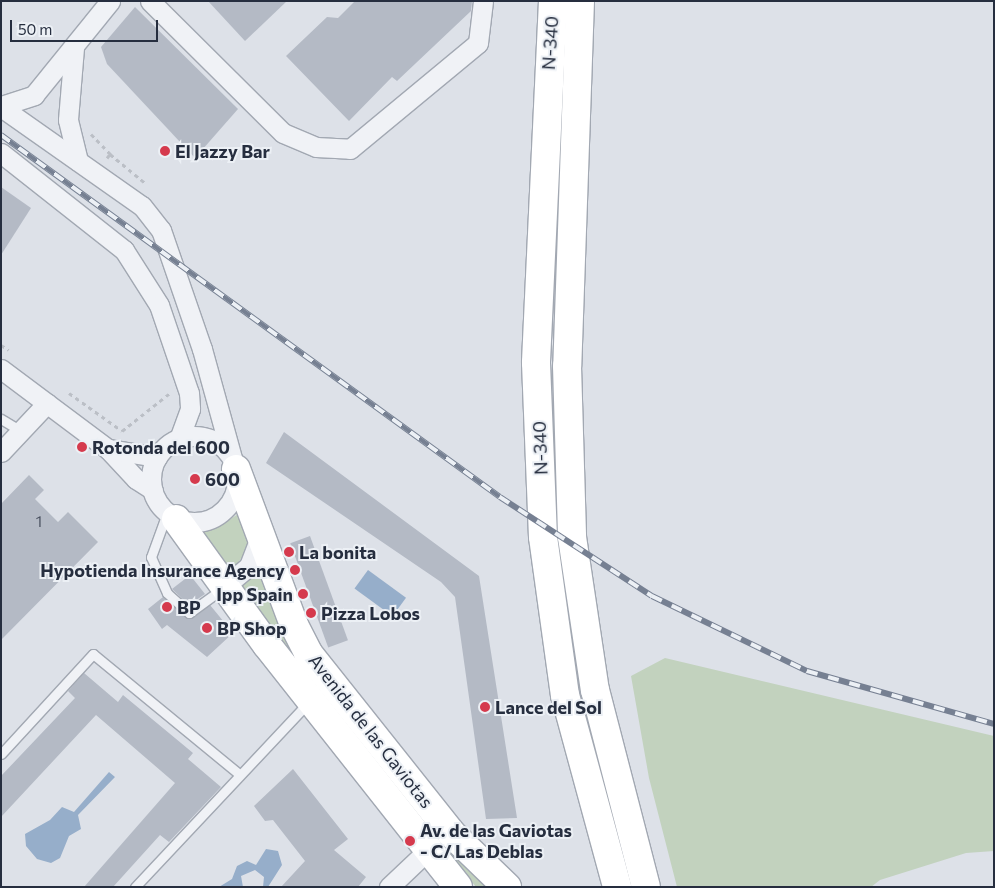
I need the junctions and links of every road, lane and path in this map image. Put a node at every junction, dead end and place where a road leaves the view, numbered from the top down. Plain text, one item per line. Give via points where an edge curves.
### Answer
1 (110, 1) edge
2 (150, 1) edge
3 (483, 1) edge
4 (553, 1) edge
5 (580, 1) edge
6 (74, 48) junction
7 (1, 106) edge
8 (1, 153) edge
9 (78, 161) junction
10 (1, 345) edge
11 (15, 355) dead end
12 (1, 369) edge
13 (174, 390) dead end
14 (66, 392) dead end
15 (47, 403) junction
16 (1, 419) edge
17 (21, 431) junction
18 (179, 439) junction
19 (108, 449) junction
20 (1, 452) edge
21 (157, 457) junction
22 (234, 463) junction
23 (153, 490) junction
24 (172, 516) junction
25 (261, 535) junction
26 (224, 587) junction
27 (310, 701) junction
28 (1, 754) edge
29 (239, 774) junction
30 (428, 850) junction
31 (135, 887) edge
32 (389, 887) edge
33 (458, 887) edge
34 (507, 887) edge
35 (617, 887) edge
36 (646, 887) edge

1 - 6 street
2 - 3 street via 283,133 316,147 350,150 478,43
4 - 35 main road, N-340 via 536,364 543,537 565,695
5 - 36 main road, N-340 via 568,356 572,537 595,690
6 - 7 street via 34,95
6 - 9 street via 68,120
7 - 9 street
8 - 18 street via 75,207 124,250 159,306 189,393 190,409
9 - 22 street via 142,206 161,230 202,349
10 - 11 path
12 - 15 street
13 - 14 path via 122,431
15 - 17 street
15 - 19 street
16 - 17 lane
17 - 20 street
18 - 21 street
18 - 22 street via 197,437 215,441
19 - 21 street
19 - 23 street via 136,479
21 - 23 street via 153,468
22 - 24 street via 235,495 217,516 190,522
22 - 25 main road, Avenida de las Gaviotas
23 - 24 street
24 - 26 main road, Avenida de las Gaviotas
24 - 26 lane via 151,557 167,593 189,613
25 - 26 street via 249,566
25 - 34 main road, Avenida de las Gaviotas via 294,625 308,653 451,833
26 - 27 main road, Avenida de las Gaviotas
27 - 29 lane
27 - 30 main road, Avenida de las Gaviotas
28 - 29 lane via 93,654
29 - 31 lane
30 - 32 street
30 - 33 main road, Avenida de las Gaviotas

